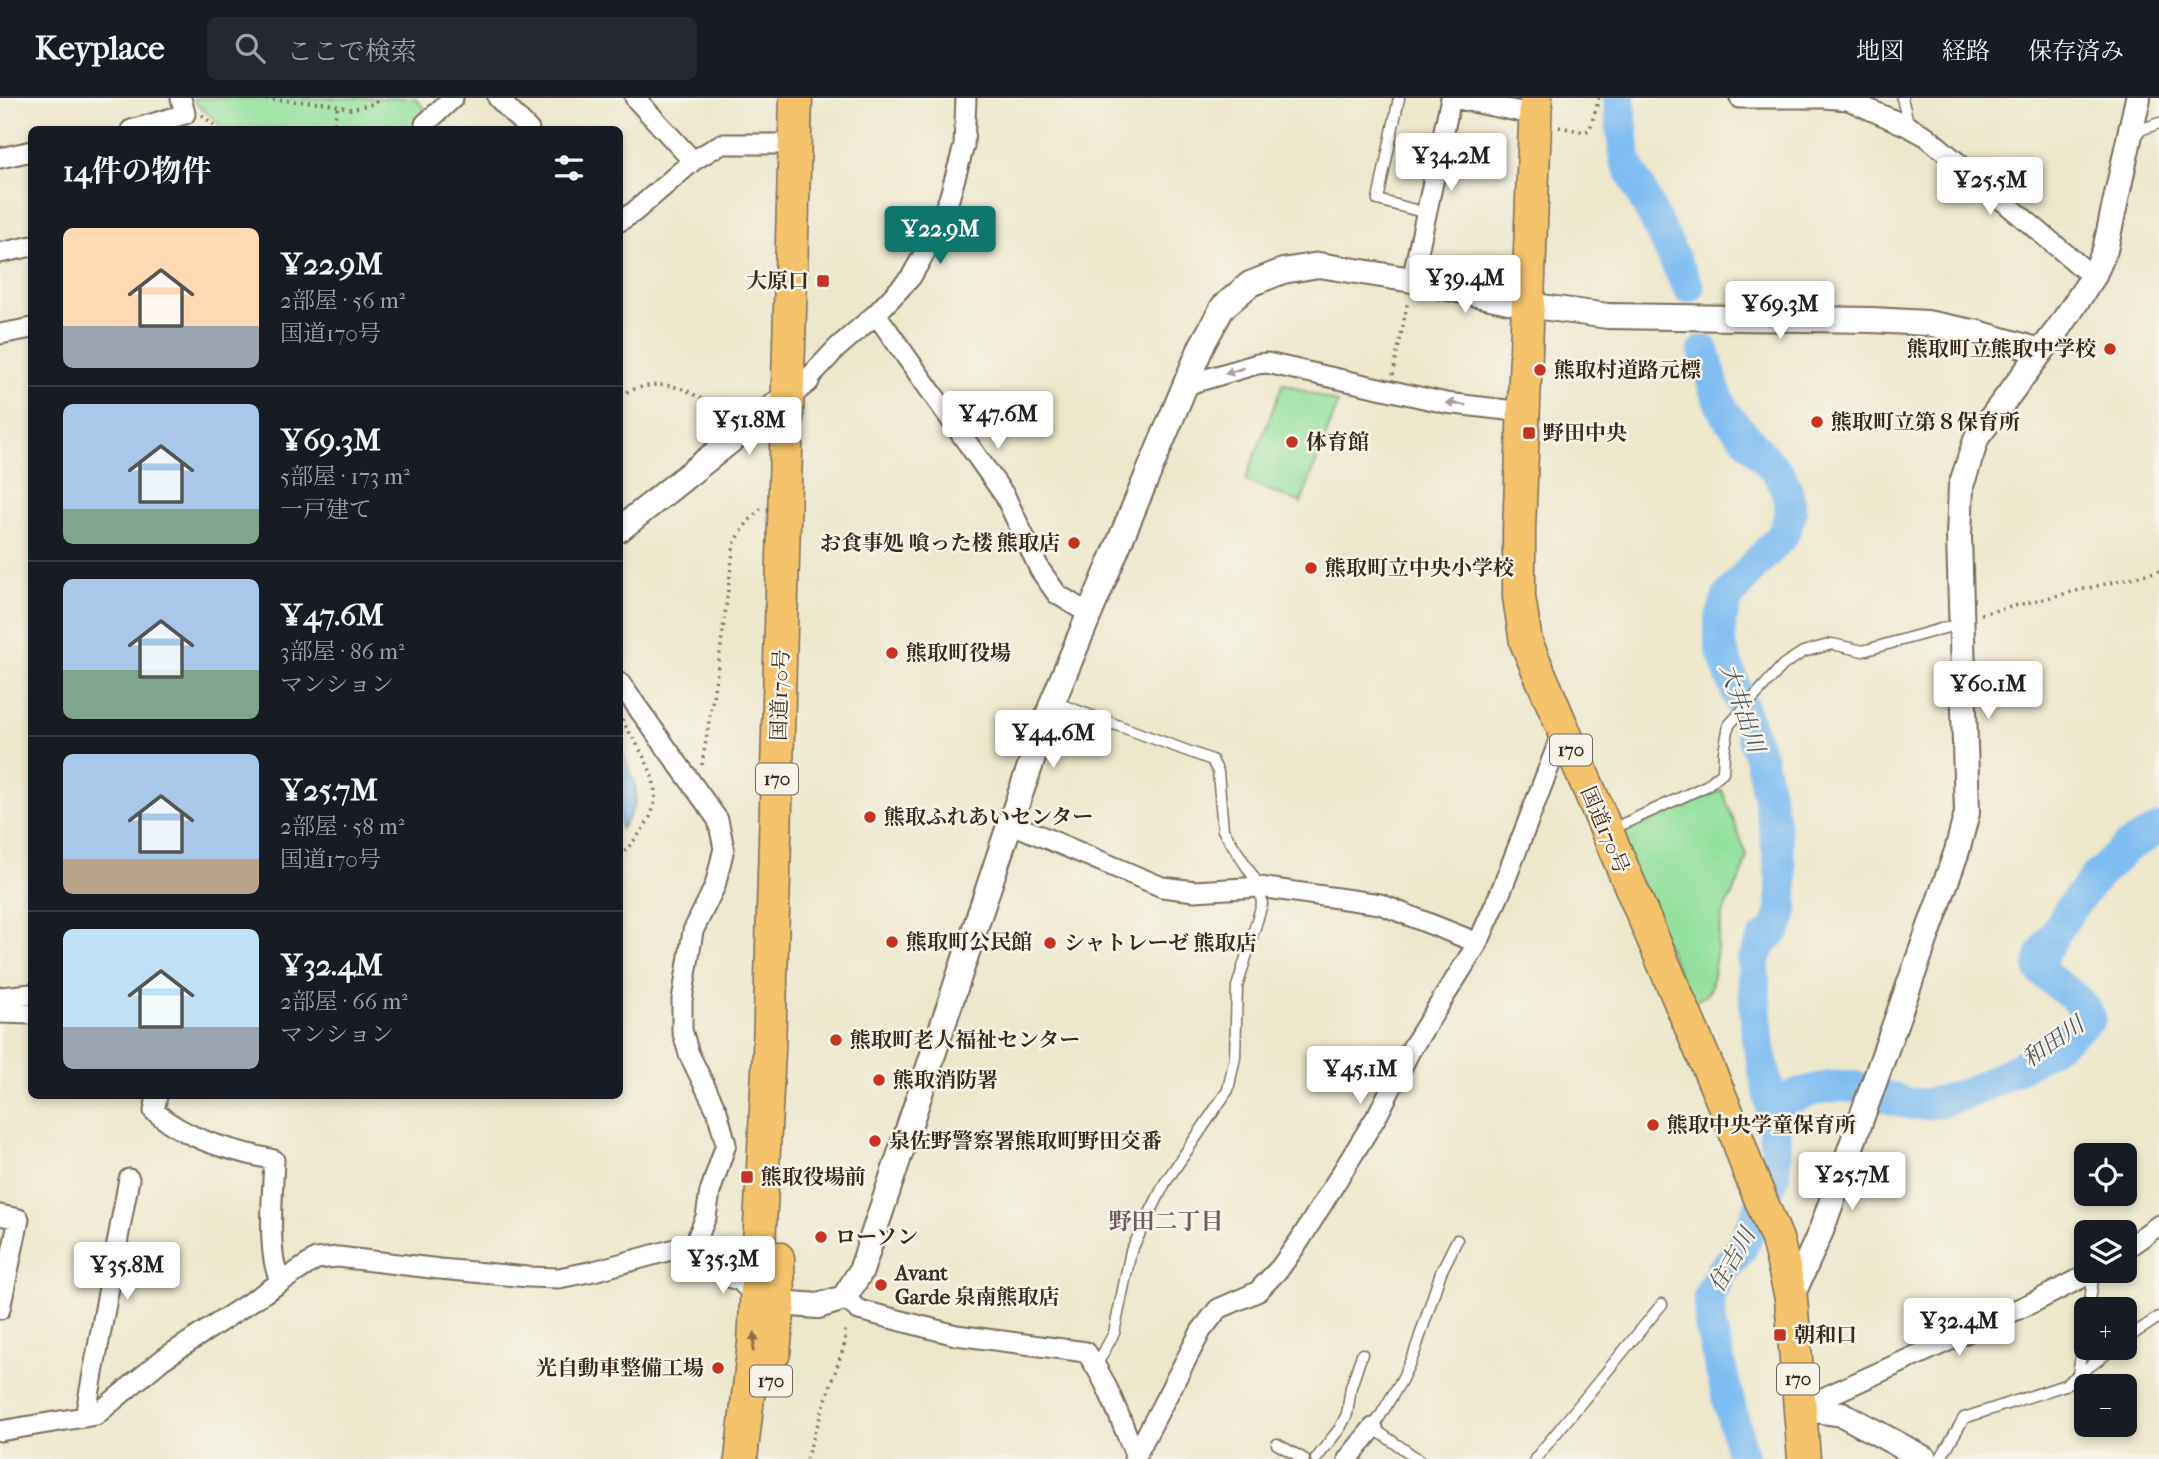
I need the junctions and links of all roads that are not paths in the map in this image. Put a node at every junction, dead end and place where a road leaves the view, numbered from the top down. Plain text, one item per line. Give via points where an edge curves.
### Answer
1 (181, 98) edge
2 (453, 98) edge
3 (498, 98) edge
4 (635, 98) edge
5 (796, 98) edge
6 (810, 98) edge
7 (966, 98) edge
8 (1399, 98) edge
9 (1452, 98) edge
10 (1740, 98) edge
11 (1823, 98) edge
12 (1902, 98) edge
13 (2138, 98) edge
14 (1536, 112) edge
15 (2159, 123) edge
16 (153, 126) edge
17 (425, 126) edge
18 (524, 126) edge
19 (1909, 127) junction
20 (2131, 134) junction
21 (794, 144) junction
22 (28, 152) edge
23 (0, 158) edge
24 (693, 161) junction
25 (1426, 213) junction
26 (623, 219) edge
27 (28, 247) edge
28 (0, 253) edge
29 (2093, 277) junction
30 (1412, 280) junction
31 (1527, 305) junction
32 (876, 314) junction
33 (28, 329) edge
34 (0, 334) edge
35 (2040, 351) junction
36 (1186, 385) junction
37 (797, 388) junction
38 (1524, 412) junction
39 (623, 527) edge
40 (1089, 614) junction
41 (1963, 621) junction
42 (623, 687) edge
43 (1053, 701) junction
44 (1563, 732) junction
45 (1010, 823) junction
46 (1606, 832) junction
47 (1260, 887) junction
48 (1478, 943) junction
49 (28, 994) edge
50 (0, 997) edge
51 (0, 1013) edge
52 (28, 1014) edge
53 (156, 1099) edge
54 (128, 1179) dead end
55 (0, 1215) edge
56 (2158, 1224) edge
57 (1457, 1240) dead end
58 (2137, 1240) edge
59 (693, 1248) junction
60 (281, 1281) junction
61 (2074, 1282) edge
62 (844, 1298) junction
63 (1791, 1298) junction
64 (768, 1300) junction
65 (1662, 1304) dead end
66 (0, 1309) edge
67 (2159, 1317) edge
68 (2137, 1331) edge
69 (1362, 1354) dead end
70 (2080, 1360) edge
71 (2097, 1360) edge
72 (1096, 1366) junction
73 (2078, 1374) joint
74 (2074, 1377) edge
75 (1801, 1408) junction
76 (85, 1417) junction
77 (1373, 1428) junction
78 (0, 1431) edge
79 (1277, 1444) dead end
80 (1135, 1458) edge
81 (741, 1459) edge
82 (762, 1459) edge
83 (1304, 1459) edge
84 (1316, 1459) edge
85 (1348, 1459) edge
86 (1418, 1459) edge
87 (1535, 1459) edge
88 (1804, 1459) edge
89 (1925, 1459) edge
90 (1940, 1459) edge

1 - 16 street via 185,114
2 - 17 street
3 - 18 street
4 - 24 street
5 - 21 highway, 国道170号 / 170
6 - 37 highway, 国道170号 / 170
7 - 32 street via 964,146 949,199 911,277
8 - 25 lane via 1378,200
9 - 14 street
9 - 25 street
10 - 11 street
11 - 19 street via 1848,100
12 - 19 lane
13 - 20 street
14 - 31 highway, 国道170号 / 170
15 - 20 lane
19 - 29 street via 1926,136
20 - 29 street via 2105,250
21 - 24 street via 721,144
21 - 37 highway, 国道170号 / 170
22 - 23 street
24 - 26 street
25 - 30 street
27 - 28 street
29 - 35 street
30 - 31 street
30 - 36 street via 1319,265 1283,271 1250,284 1223,307
31 - 35 street via 1608,316 1927,323
31 - 38 highway, 国道170号 / 170
32 - 37 street
32 - 40 street via 1005,496 1040,570 1057,594
33 - 34 street
35 - 41 street via 1977,437 1961,486
38 -> 36 street via 1446,403 1268,363
36 - 40 street
37 - 39 street
37 - 64 highway, 国道170号 / 170 via 786,1098 778,1248
37 - 64 highway, 国道170号 / 170 via 785,501 761,1178
38 - 44 highway, 国道170号 / 170 via 1519,562 1522,619 1526,642
40 - 43 street
41 - 46 lane via 1863,651 1832,644 1803,652 1783,665 1729,725 1723,772 1706,786
41 - 63 street via 1967,813 1821,1231
42 - 59 street via 718,820 724,848 715,886 693,931 682,1000 682,1030 689,1054 726,1144
43 - 45 street
43 - 47 lane via 1212,760 1218,772 1223,830
44 - 46 highway, 国道170号 / 170
44 - 48 street
45 - 47 street via 1162,887 1195,891
45 - 62 street via 861,1271
46 - 63 highway, 国道170号 / 170 via 1733,1126 1777,1239
47 - 48 street via 1380,904
47 - 72 lane via 1262,904 1237,987 1235,1057 1228,1090 1165,1183 1131,1251 1114,1333
48 - 80 street via 1300,1240 1257,1292 1218,1309 1201,1331
49 - 50 street
51 - 52 street
53 - 60 street via 154,1111 201,1141 274,1160 273,1252
54 - 76 street
55 - 66 street via 19,1219
56 - 58 street
57 - 77 lane via 1441,1272 1415,1354
59 - 60 street via 559,1278 338,1257 316,1259
59 - 64 street via 726,1276
60 - 76 street via 163,1359 96,1415
61 - 75 street
62 - 64 street via 818,1306
62 - 72 street via 859,1310 956,1335 1086,1352
63 - 75 highway, 国道170号 / 170
81 -> 64 highway, 国道170号 / 170 via 754,1343
64 - 82 highway, 国道170号 / 170
65 - 87 lane
67 - 68 lane
69 - 84 lane via 1348,1414
70 - 73 lane
71 - 73 lane
72 - 80 street
74 - 90 lane via 2064,1385 1964,1418
75 - 88 highway, 国道170号 / 170
75 - 89 street via 1842,1414
76 - 78 street
77 - 85 street
77 - 86 lane
79 - 83 lane

